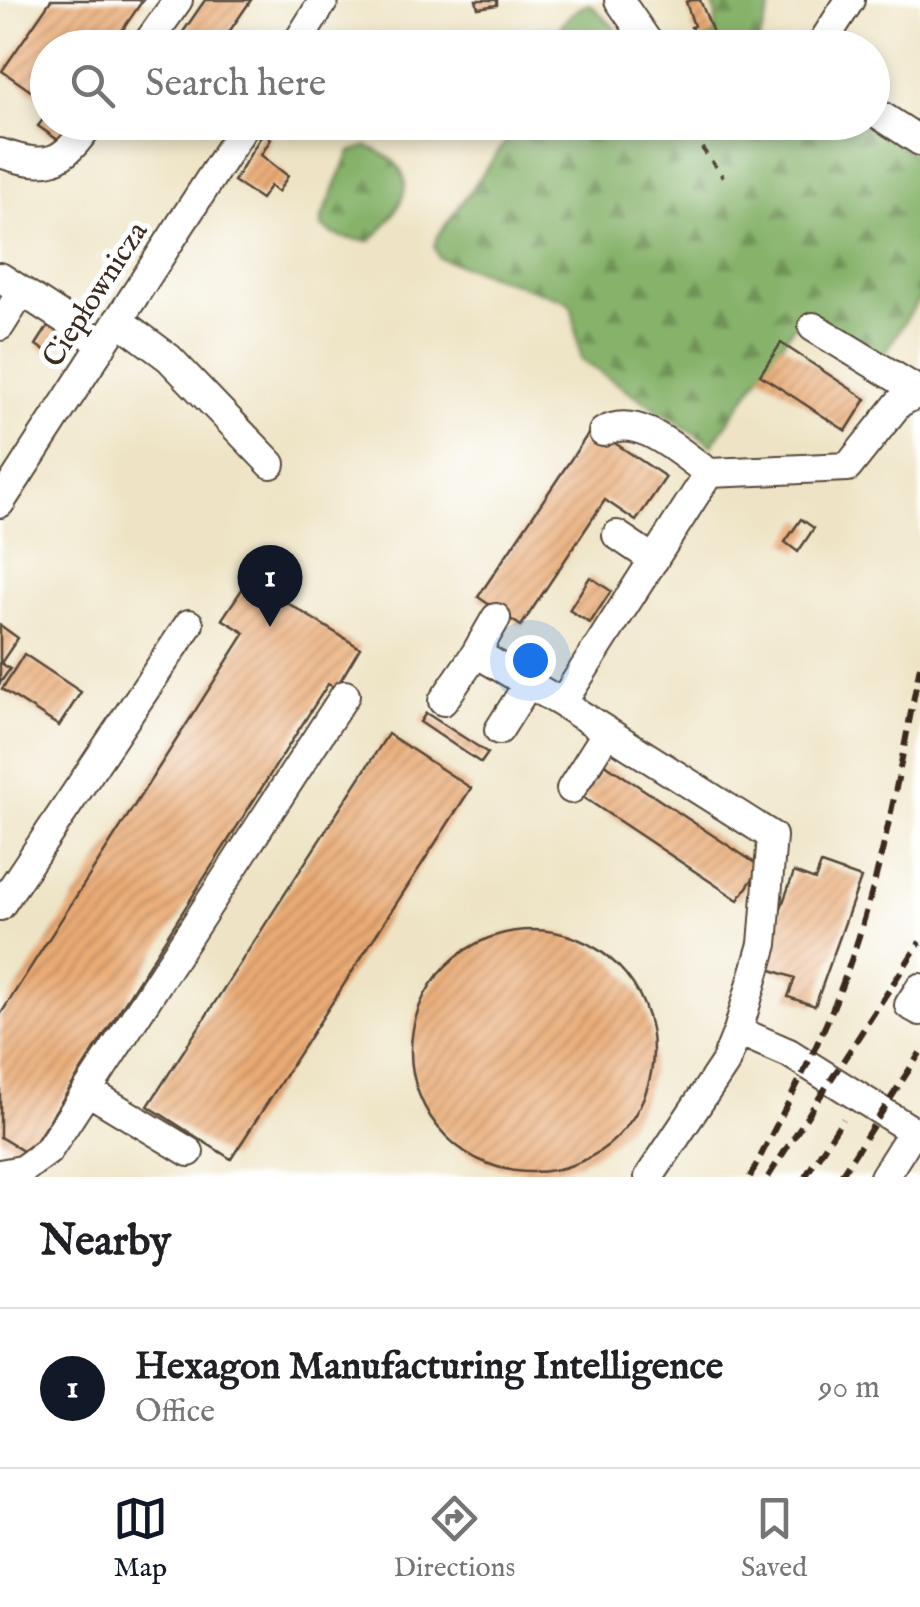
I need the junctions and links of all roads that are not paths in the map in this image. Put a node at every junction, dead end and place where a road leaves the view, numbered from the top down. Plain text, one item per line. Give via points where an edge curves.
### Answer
1 (178, 0) edge
2 (324, 0) edge
3 (619, 0) edge
4 (850, 0) edge
5 (157, 30) edge
6 (305, 30) edge
7 (640, 30) edge
8 (831, 30) edge
9 (890, 122) edge
10 (76, 140) edge
11 (234, 140) edge
12 (920, 141) edge
13 (0, 153) edge
14 (11, 284) edge
15 (118, 320) junction
16 (0, 326) edge
17 (814, 327) dead end
18 (103, 344) junction
19 (920, 392) edge
20 (603, 432) dead end
21 (271, 464) dead end
22 (709, 473) junction
23 (0, 503) edge
24 (616, 535) dead end
25 (654, 560) junction
26 (496, 618) dead end
27 (189, 624) dead end
28 (476, 653) junction
29 (528, 684) junction
30 (345, 695) dead end
31 (444, 701) dead end
32 (562, 703) junction
33 (499, 730) dead end
34 (607, 732) junction
35 (572, 789) dead end
36 (0, 906) edge
37 (920, 988) edge
38 (920, 1011) edge
39 (738, 1031) junction
40 (88, 1090) junction
41 (917, 1126) edge
42 (189, 1152) dead end
43 (18, 1174) edge
44 (648, 1177) edge
45 (884, 1177) edge

1 - 5 street
2 - 6 street
3 - 7 street
4 - 8 street
9 - 12 street
10 - 13 street via 42,164
11 - 15 street, Ciepłownicza
14 - 16 street
14 - 18 street
15 - 18 street, Ciepłownicza
15 - 21 street via 170,358
17 - 19 street
18 - 23 street, Ciepłownicza
19 - 22 street via 899,403 848,466
20 - 22 street via 622,424 644,430
22 - 25 street
24 - 25 street
25 - 32 street
26 - 28 street
27 - 36 street
28 - 29 street
28 - 31 street
29 - 32 street
29 - 33 street
30 - 40 street
32 - 34 street
34 - 35 street
34 - 39 street via 772,836 762,944
37 - 38 street via 909,1005
39 - 41 street
39 - 44 street via 725,1062
40 - 42 street
40 - 43 street via 48,1151
41 - 45 street

